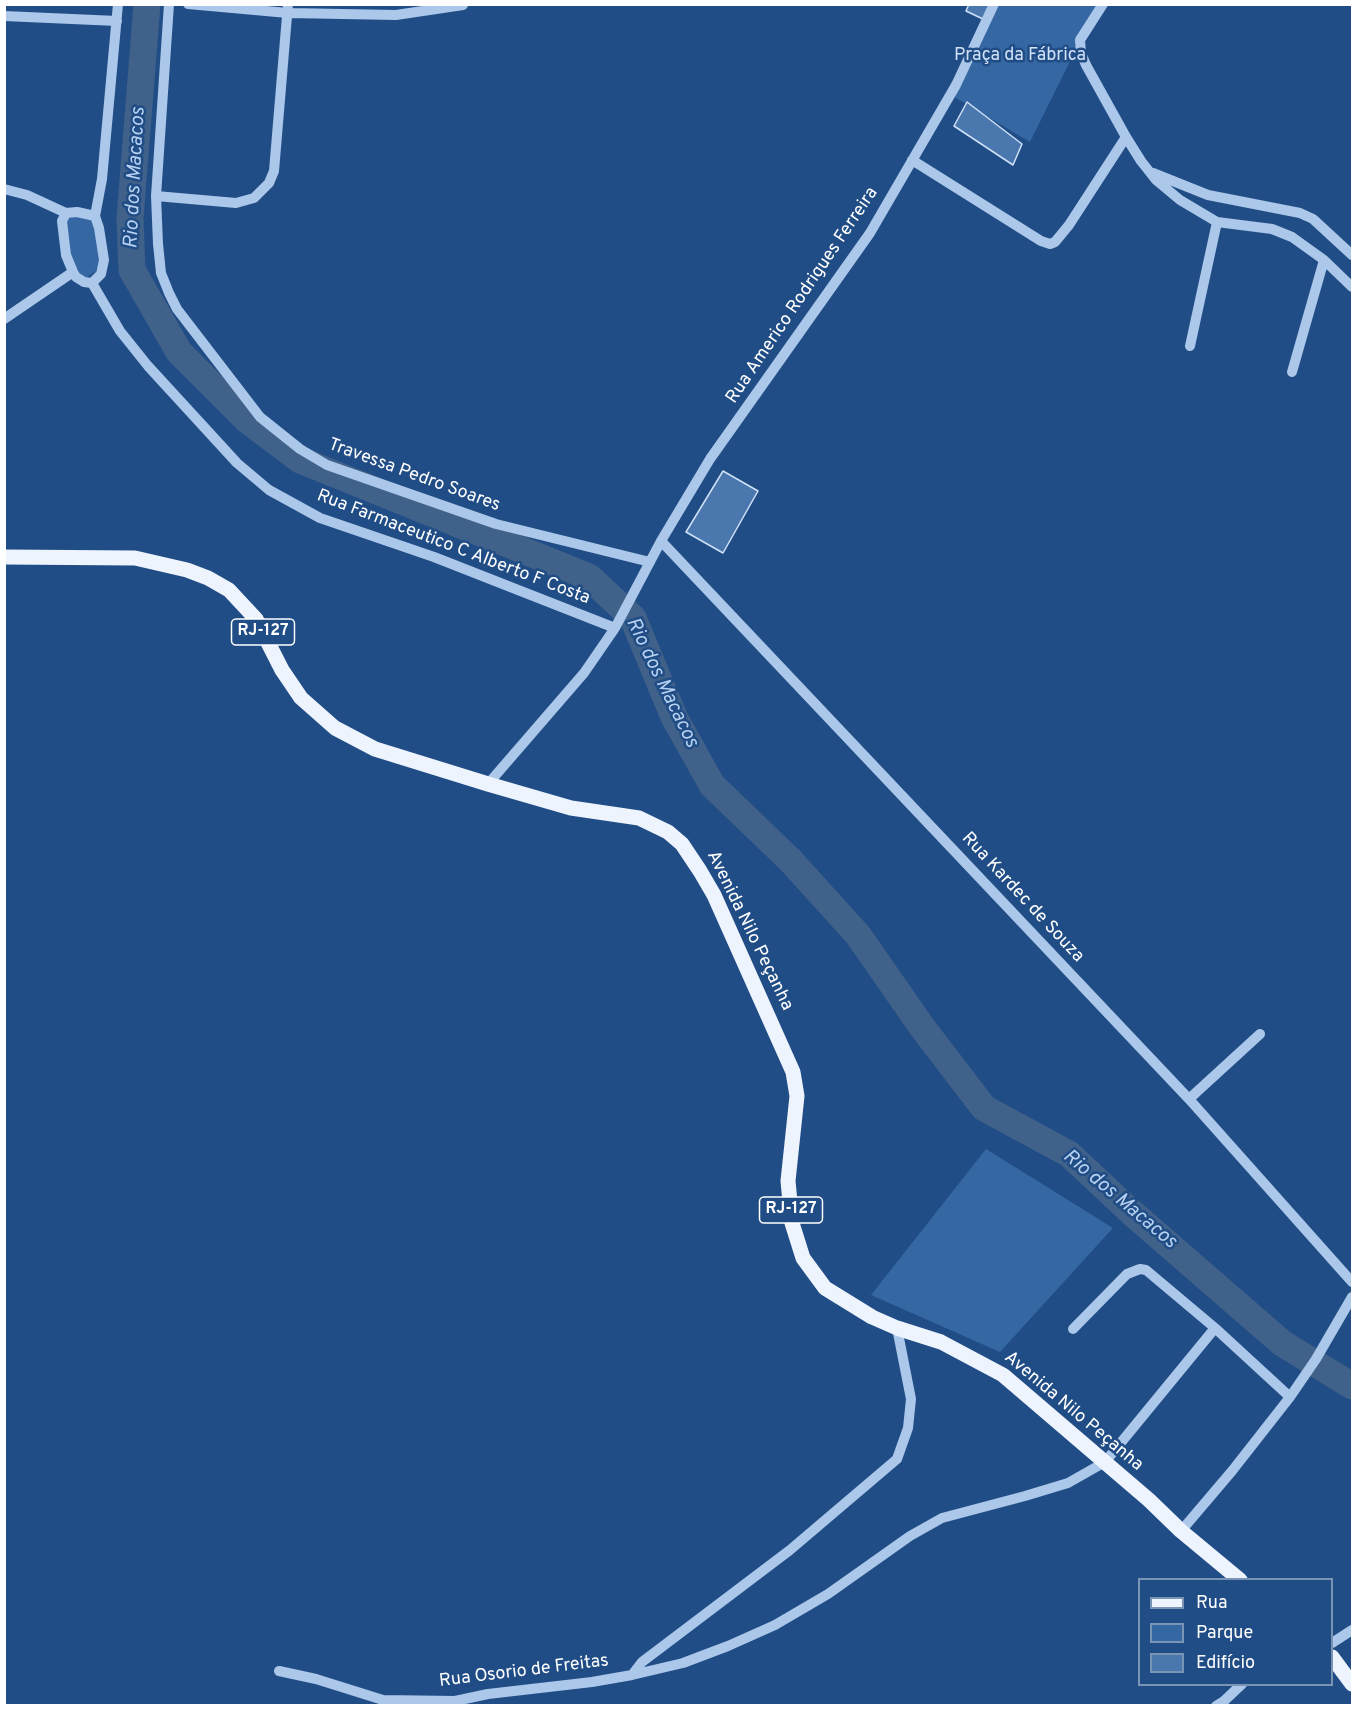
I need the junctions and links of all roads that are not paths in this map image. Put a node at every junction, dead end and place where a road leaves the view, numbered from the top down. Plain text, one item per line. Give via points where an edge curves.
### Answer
1 (118, 4) edge
2 (169, 4) edge
3 (188, 4) edge
4 (994, 4) edge
5 (1103, 4) edge
6 (463, 5) edge
7 (288, 9) edge
8 (397, 10) edge
9 (4, 16) edge
10 (117, 21) junction
11 (1126, 137) junction
12 (912, 160) junction
13 (1150, 172) junction
14 (4, 189) edge
15 (156, 196) junction
16 (66, 213) junction
17 (95, 216) junction
18 (1217, 222) junction
19 (1353, 255) edge
20 (1324, 260) junction
21 (73, 272) junction
22 (92, 284) junction
23 (1353, 287) edge
24 (4, 319) edge
25 (1190, 346) dead end
26 (1292, 372) dead end
27 (661, 541) junction
28 (4, 557) edge
29 (650, 562) junction
30 (617, 625) junction
31 (488, 784) junction
32 (1260, 1034) dead end
33 (1189, 1099) junction
34 (1353, 1282) edge
35 (1353, 1297) edge
36 (897, 1328) junction
37 (1215, 1328) junction
38 (1073, 1329) dead end
39 (1290, 1397) junction
40 (1105, 1462) junction
41 (1180, 1531) junction
42 (1238, 1578) edge
43 (1353, 1630) edge
44 (1333, 1641) edge
45 (1333, 1658) edge
46 (279, 1671) dead end
47 (632, 1675) junction
48 (1353, 1684) edge
49 (1240, 1686) edge
50 (1216, 1706) edge

1 - 10 street
2 - 15 street, Travessa Pedro Soares
3 - 7 street
4 - 12 street, Rua Americo Rodrigues Ferreira via 956,85
5 - 11 street via 1080,40 1082,52
6 - 8 street
7 - 8 street
7 - 15 street via 274,171 269,183 254,198 236,203
9 - 10 street
10 - 17 street
11 - 12 street via 1069,225 1050,244
11 - 13 street
12 - 27 street, Rua Americo Rodrigues Ferreira via 870,233 710,459
13 - 18 street via 1180,200
13 - 19 street via 1208,195 1300,213 1313,219
14 - 16 street
15 - 29 street, Travessa Pedro Soares via 161,273 177,309 260,417 300,449 327,465 496,524
16 - 17 street
16 - 21 street via 63,236
17 - 22 street via 104,260 101,274
18 - 20 street via 1272,229 1292,237
18 - 25 street
20 - 23 street
20 - 26 street
21 - 22 street
21 - 24 street
22 - 30 street, Rua Farmaceutico C Alberto F Costa via 120,331 148,366 237,463 269,490 320,518
27 - 29 street, Rua Americo Rodrigues Ferreira
27 - 33 street, Rua Kardec de Souza
28 - 31 main road, Avenida Nilo Peçanha / RJ-127 via 135,558 208,578 229,590 256,619 301,698 335,728 375,749
29 - 30 street, Rua Americo Rodrigues Ferreira
30 - 31 street, Rua Americo Rodrigues Ferreira via 584,673
31 - 36 main road, Avenida Nilo Peçanha / RJ-127 via 571,808 639,818 668,832 682,844 714,895 794,1072 798,1096 788,1181 792,1223 803,1258 825,1288
32 - 33 street
33 - 34 street, Rua Kardec de Souza
35 - 39 street
36 - 40 main road, Avenida Nilo Peçanha / RJ-127 via 941,1342 1003,1375
36 - 47 street via 911,1399 908,1428 897,1459 790,1550 642,1662
37 - 38 street via 1140,1269 1127,1274
37 - 39 street
37 - 40 street
39 - 41 street
40 - 41 main road, Avenida Nilo Peçanha / RJ-127
40 - 47 street, Rua Osorio de Freitas via 1068,1483 942,1518 775,1625 683,1663
41 - 42 main road, Avenida Nilo Peçanha / RJ-127
43 - 44 street
45 - 48 main road
46 - 47 street, Rua Osorio de Freitas via 383,1700 455,1701
49 - 50 street

